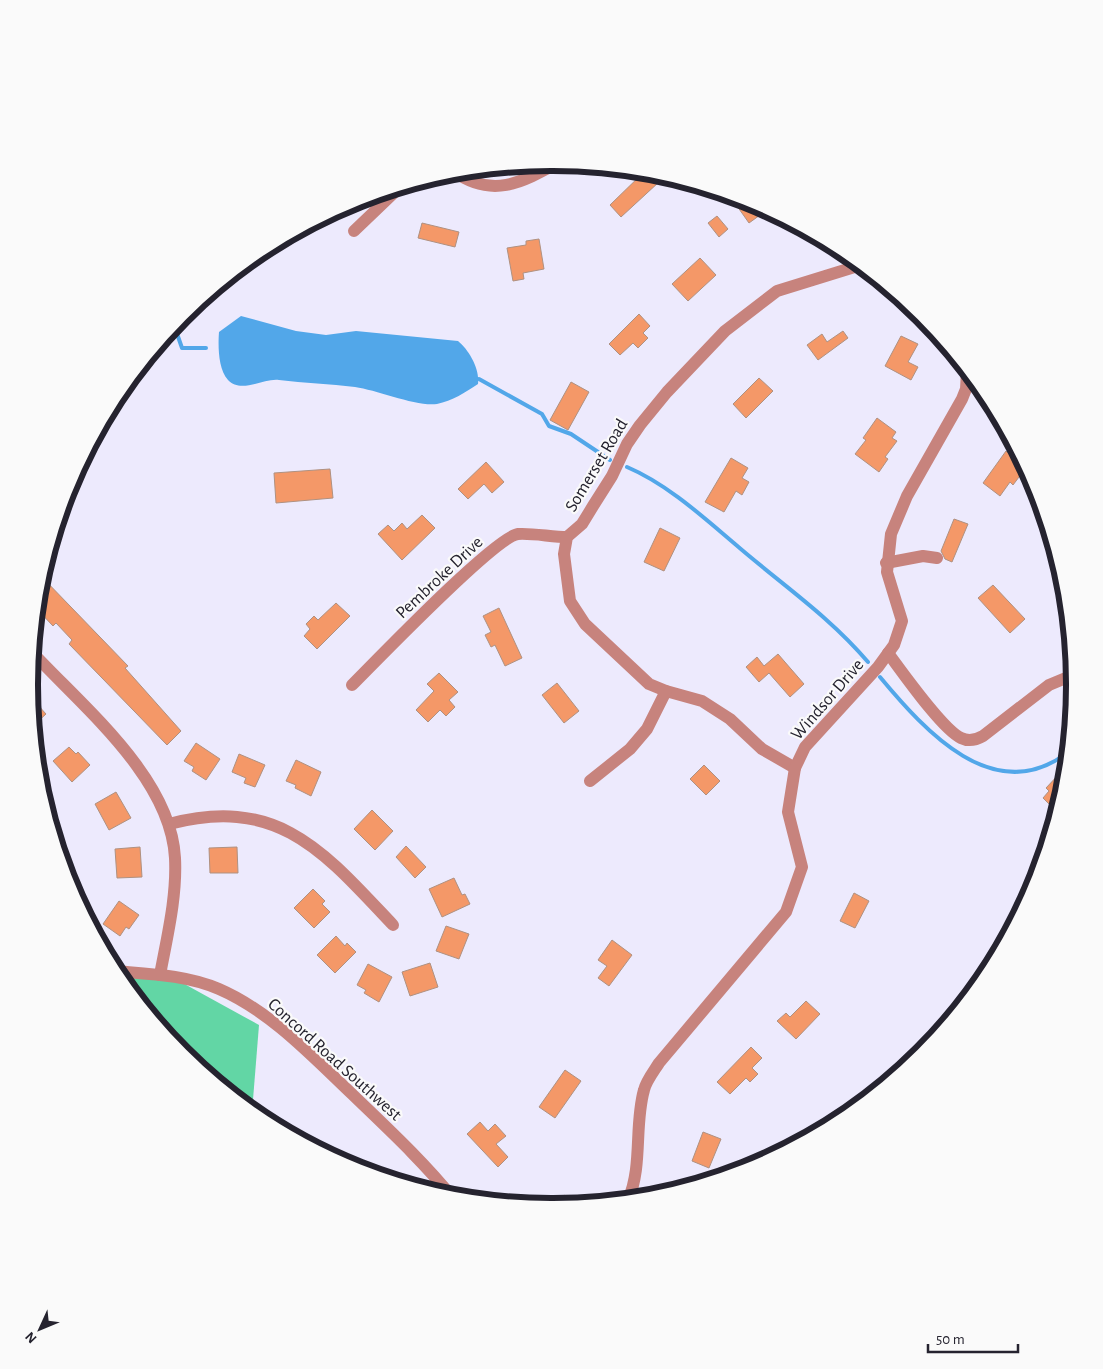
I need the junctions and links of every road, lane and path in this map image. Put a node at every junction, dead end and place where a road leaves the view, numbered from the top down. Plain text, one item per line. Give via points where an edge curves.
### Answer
1 (543, 171) edge
2 (463, 178) edge
3 (390, 197) edge
4 (354, 231) dead end
5 (852, 268) edge
6 (966, 382) edge
7 (567, 537) junction
8 (937, 558) dead end
9 (886, 563) junction
10 (888, 653) junction
11 (39, 659) edge
12 (1066, 677) edge
13 (352, 685) dead end
14 (666, 691) junction
15 (795, 768) junction
16 (590, 781) dead end
17 (168, 824) junction
18 (393, 925) dead end
19 (125, 972) edge
20 (160, 975) junction
21 (441, 1187) edge
22 (630, 1192) edge

1 - 2 street via 500,186 476,185
3 - 4 street
5 - 7 street, Somerset Road via 777,291 725,331 640,424 582,524
6 - 9 street, Windsor Drive via 962,399 897,514
7 - 13 street, Pembroke Drive via 516,534 501,544 460,578
7 - 14 street, Somerset Road via 564,554 570,600 585,624 649,684
8 - 9 street via 923,556
9 - 10 street, Windsor Drive via 902,620
10 - 12 street via 946,726 962,738 974,741 1049,685
10 - 15 street, Windsor Drive via 805,747
11 - 17 street via 144,774
14 - 15 street, Somerset Road via 702,701 730,719 762,749
14 - 16 street via 647,729 630,749
15 - 22 street, Windsor Drive via 788,812 802,867 786,912 659,1063 644,1087
17 - 18 street via 198,816 233,816 267,823 301,838 325,855
17 - 20 street via 175,857 175,882
19 - 20 street, Concord Road Southwest
20 - 21 street, Concord Road Southwest via 217,988 242,1000 268,1019 373,1114

